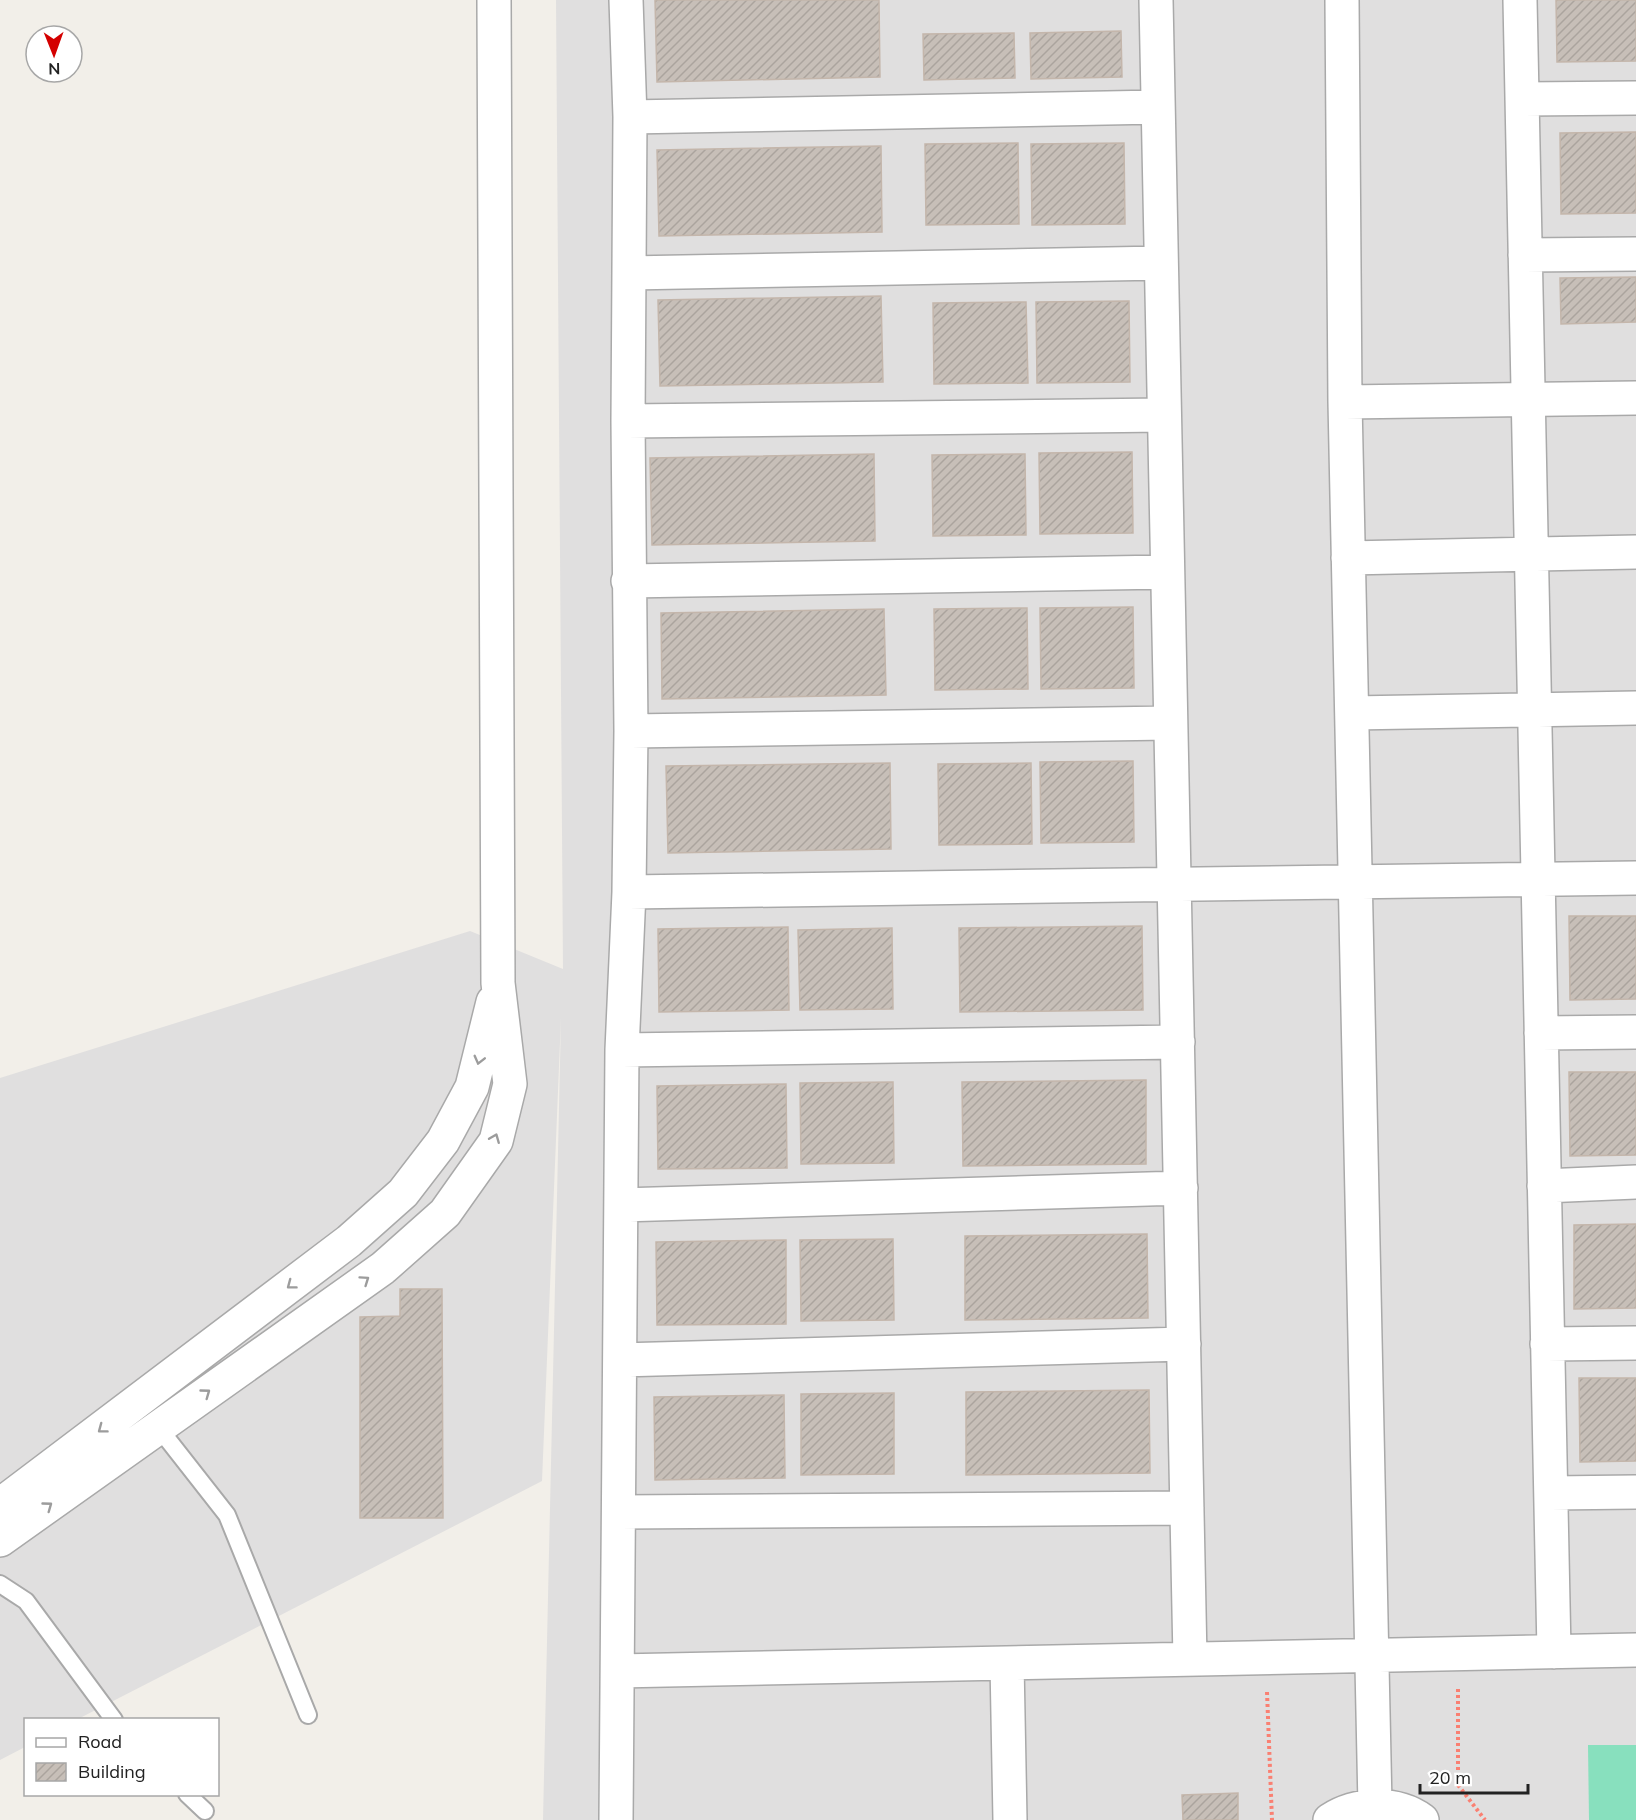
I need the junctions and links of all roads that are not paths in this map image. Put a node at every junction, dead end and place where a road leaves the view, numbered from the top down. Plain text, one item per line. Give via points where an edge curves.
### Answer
1 (494, 0) edge
2 (626, 0) edge
3 (1156, 0) edge
4 (1342, 0) edge
5 (1520, 0) edge
6 (1636, 98) edge
7 (1522, 99) junction
8 (1158, 107) junction
9 (630, 117) junction
10 (1636, 254) edge
11 (1525, 255) junction
12 (1161, 263) junction
13 (629, 273) junction
14 (1636, 398) edge
15 (1527, 400) junction
16 (1345, 402) junction
17 (1164, 415) junction
18 (628, 422) junction
19 (1636, 552) edge
20 (1531, 553) junction
21 (1348, 558) junction
22 (1167, 572) junction
23 (628, 581) junction
24 (1636, 708) edge
25 (1534, 709) junction
26 (1352, 713) junction
27 (1170, 723) junction
28 (631, 731) junction
29 (1636, 878) edge
30 (1537, 879) junction
31 (1355, 882) junction
32 (1175, 884) junction
33 (629, 892) junction
34 (498, 983) junction
35 (1636, 1032) edge
36 (1541, 1033) junction
37 (1178, 1042) junction
38 (622, 1050) junction
39 (1636, 1182) edge
40 (1544, 1186) junction
41 (1181, 1188) junction
42 (621, 1205) junction
43 (1636, 1342) edge
44 (1184, 1344) junction
45 (1548, 1344) junction
46 (620, 1360) junction
47 (136, 1403) junction
48 (158, 1427) junction
49 (1636, 1492) edge
50 (1551, 1493) junction
51 (0, 1504) edge
52 (1187, 1508) junction
53 (620, 1512) junction
54 (0, 1540) edge
55 (0, 1584) edge
56 (1636, 1650) edge
57 (1554, 1652) junction
58 (1370, 1655) junction
59 (1190, 1659) junction
60 (1006, 1663) junction
61 (618, 1671) junction
62 (308, 1715) dead end
63 (113, 1718) edge
64 (189, 1796) edge
65 (1375, 1806) junction
66 (205, 1811) dead end
67 (616, 1820) edge
68 (1010, 1820) edge
69 (1330, 1820) edge
70 (1422, 1820) edge

1 - 34 street
2 - 9 street
3 - 8 street
4 - 16 street
5 - 7 street
6 - 7 street
7 - 11 street
8 - 9 street
8 - 12 street
9 - 13 street
10 - 11 street
11 - 15 street
12 - 13 street
12 - 17 street
13 - 18 street
14 - 15 street
15 - 16 street
15 - 20 street
16 - 21 street
17 - 18 street
17 - 22 street
18 - 23 street
19 - 20 street
20 - 21 street
20 - 25 street
21 - 26 street
22 - 23 street
22 - 27 street
23 - 28 street
24 - 25 street
25 - 26 street
25 - 30 street
26 - 31 street
27 - 28 street
27 - 32 street
28 - 33 street
29 - 30 street
30 - 31 street
30 - 36 street
31 - 32 street
31 - 58 street
32 - 33 street
32 - 37 street
33 - 38 street
34 -> 47 street via 472,1087 443,1141 403,1193 349,1241
48 -> 34 street via 383,1268 445,1212 496,1141 510,1084
35 - 36 street
36 - 40 street
37 - 38 street
37 - 41 street
38 - 42 street
39 - 40 street
40 - 45 street
41 - 42 street
41 - 44 street
42 - 46 street
43 - 45 street
44 - 46 street
44 - 52 street
45 - 50 street
46 - 53 street
47 - 48 street
47 -> 51 street
54 -> 48 street
48 - 62 lane via 227,1515
49 - 50 street
50 - 57 street
52 - 53 street
52 - 59 street
53 - 61 street
55 - 63 lane via 26,1601
56 - 57 street
57 - 58 street
58 - 59 street
58 - 65 street
59 - 60 street
60 - 61 street
60 - 68 street
61 - 67 street
64 - 66 lane
65 - 69 street via 1353,1809
65 - 70 street via 1396,1809

